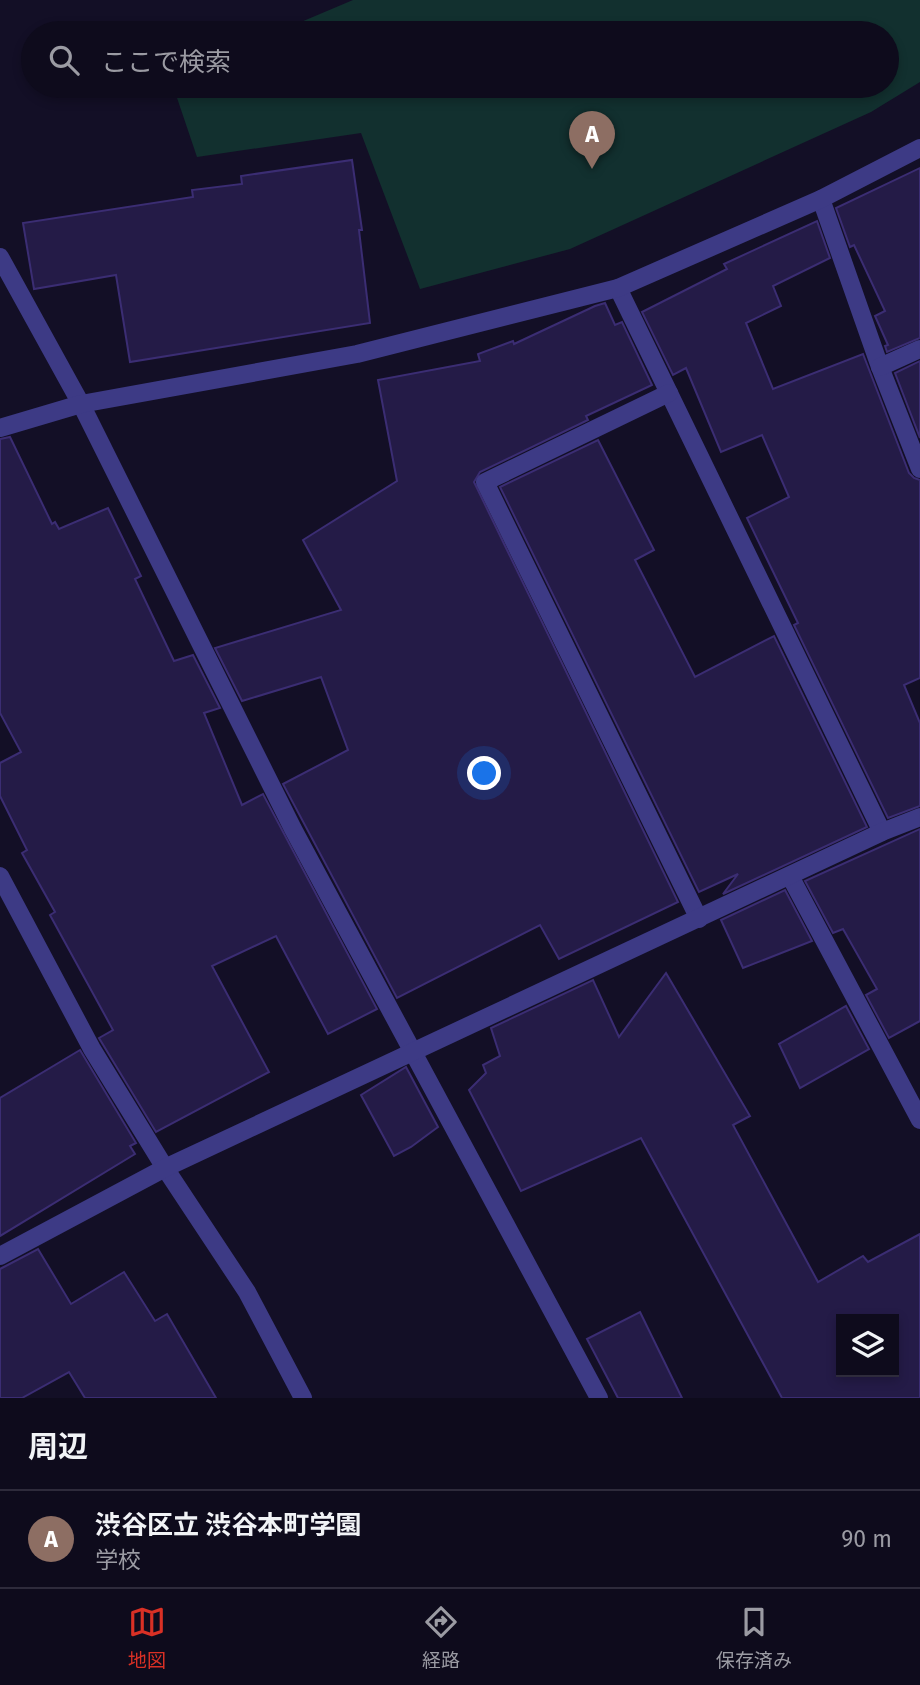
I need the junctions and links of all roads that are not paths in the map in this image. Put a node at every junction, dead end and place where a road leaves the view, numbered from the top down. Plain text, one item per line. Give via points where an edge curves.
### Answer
1 (920, 148) edge
2 (821, 199) junction
3 (0, 257) edge
4 (618, 288) junction
5 (920, 349) edge
6 (880, 367) junction
7 (669, 393) junction
8 (81, 404) junction
9 (0, 428) edge
10 (920, 469) edge
11 (920, 817) edge
12 (882, 832) junction
13 (0, 876) edge
14 (790, 876) junction
15 (699, 919) junction
16 (413, 1052) junction
17 (920, 1120) edge
18 (164, 1168) junction
19 (0, 1255) edge
20 (303, 1398) edge
21 (599, 1398) edge

1 - 2 street
2 - 4 street
2 - 6 street
3 - 8 street
4 - 7 street
4 - 8 street via 357,354
5 - 6 street
6 - 10 street
7 - 12 street
7 - 15 street via 485,482
8 - 9 street
8 - 16 street via 293,829
11 - 12 street
12 - 14 street
13 - 18 street via 92,1049
14 - 15 street
14 - 17 street
15 - 16 street
16 - 18 street
16 - 21 street
18 - 19 street
18 - 20 street via 247,1292

